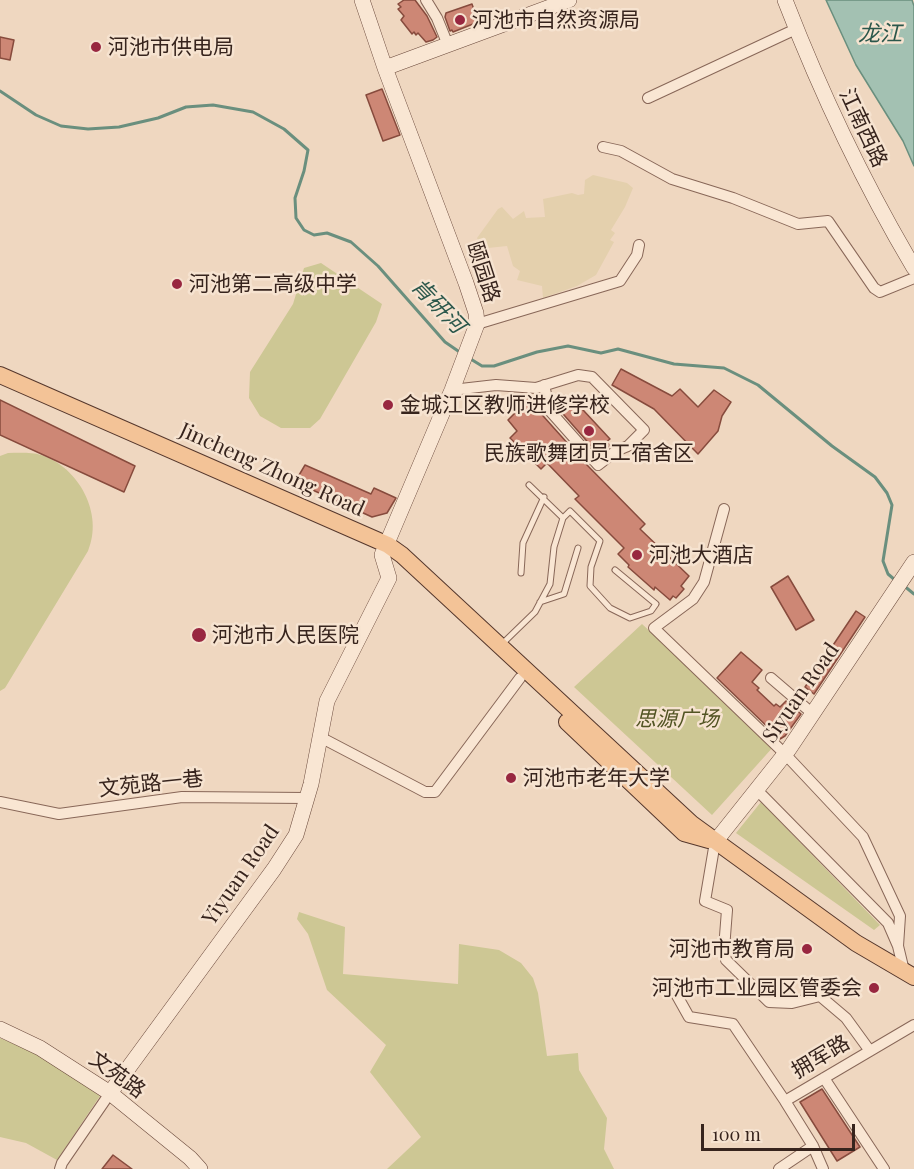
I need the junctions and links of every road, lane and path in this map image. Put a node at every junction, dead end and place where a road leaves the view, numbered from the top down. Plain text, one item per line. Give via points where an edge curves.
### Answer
1 (362, 0) edge
2 (426, 0) edge
3 (785, 0) edge
4 (563, 1) edge
5 (796, 30) junction
6 (448, 45) junction
7 (385, 68) junction
8 (648, 98) dead end
9 (603, 147) dead end
10 (639, 245) dead end
11 (914, 268) edge
12 (914, 278) edge
13 (477, 324) junction
14 (0, 375) edge
15 (544, 385) junction
16 (0, 387) edge
17 (452, 390) junction
18 (529, 485) dead end
19 (544, 497) junction
20 (724, 509) dead end
21 (562, 518) junction
22 (578, 548) dead end
23 (385, 550) junction
24 (914, 562) edge
25 (615, 570) dead end
26 (521, 573) dead end
27 (540, 602) junction
28 (497, 649) junction
29 (520, 678) junction
30 (771, 678) dead end
31 (813, 714) junction
32 (320, 737) junction
33 (785, 754) junction
34 (757, 790) junction
35 (307, 798) junction
36 (0, 802) edge
37 (715, 842) junction
38 (898, 946) junction
39 (909, 974) edge
40 (675, 992) dead end
41 (914, 1025) edge
42 (0, 1029) edge
43 (870, 1051) junction
44 (824, 1078) junction
45 (110, 1094) junction
46 (785, 1101) junction
47 (813, 1146) junction
48 (60, 1169) edge
49 (200, 1169) edge
50 (779, 1169) edge
51 (823, 1169) edge
52 (884, 1169) edge

1 - 7 street, 颐园路
2 - 6 street
3 - 5 street, 江南西路
4 - 6 street
5 - 8 street
5 - 11 street, 江南西路 via 858,168
6 - 7 street
7 - 13 street, 颐园路 via 443,218
9 - 12 street via 621,151 672,179 798,224 828,221 880,292
10 - 13 street via 620,281
13 - 17 street, 颐园路
14 - 23 main road, Jincheng Zhong Road
15 - 15 street via 578,375 592,377 644,430 598,465 550,411
15 - 17 street
16 - 23 main road, Jincheng Zhong Road
17 - 23 street, 颐园路
18 - 19 lane
19 - 21 lane
19 - 26 lane via 523,543
20 - 33 street via 704,582 693,599 654,628
21 - 25 lane via 570,511 600,541 591,567 590,586 610,608 630,618 651,611 656,604
21 - 27 lane via 550,584
22 - 27 lane via 564,594
23 - 28 main road, Jincheng Zhong Road via 402,555
23 - 32 street, Yiyuan Road via 389,578 327,701
24 - 31 street, Siyuan Road
27 - 28 lane via 535,612
28 - 29 main road
28 - 37 main road
29 - 32 street via 435,792 425,792
29 - 37 main road via 684,834
30 - 31 street
31 - 33 street, Siyuan Road
32 - 35 street, Yiyuan Road
33 - 34 street, Siyuan Road
33 - 38 street via 863,837 900,916
34 - 37 street, Siyuan Road
34 - 38 street via 888,923
35 - 36 street, 文苑路一巷 via 182,797 59,814
35 - 45 street, Yiyuan Road via 296,834 274,869
37 - 39 main road via 856,943
37 - 43 street via 705,902 726,910 726,960 769,1002 792,1003 820,996 846,1018
38 - 39 street
40 - 46 street via 689,1017 733,1024
41 - 43 street, 拥军路
42 - 45 street, 文苑路 via 40,1048
43 - 44 street, 拥军路
44 - 46 street, 拥军路
44 - 52 street
45 - 48 street
45 - 49 street, 文苑路
46 - 47 street, 拥军路
47 - 50 street
47 - 51 street, 拥军路

